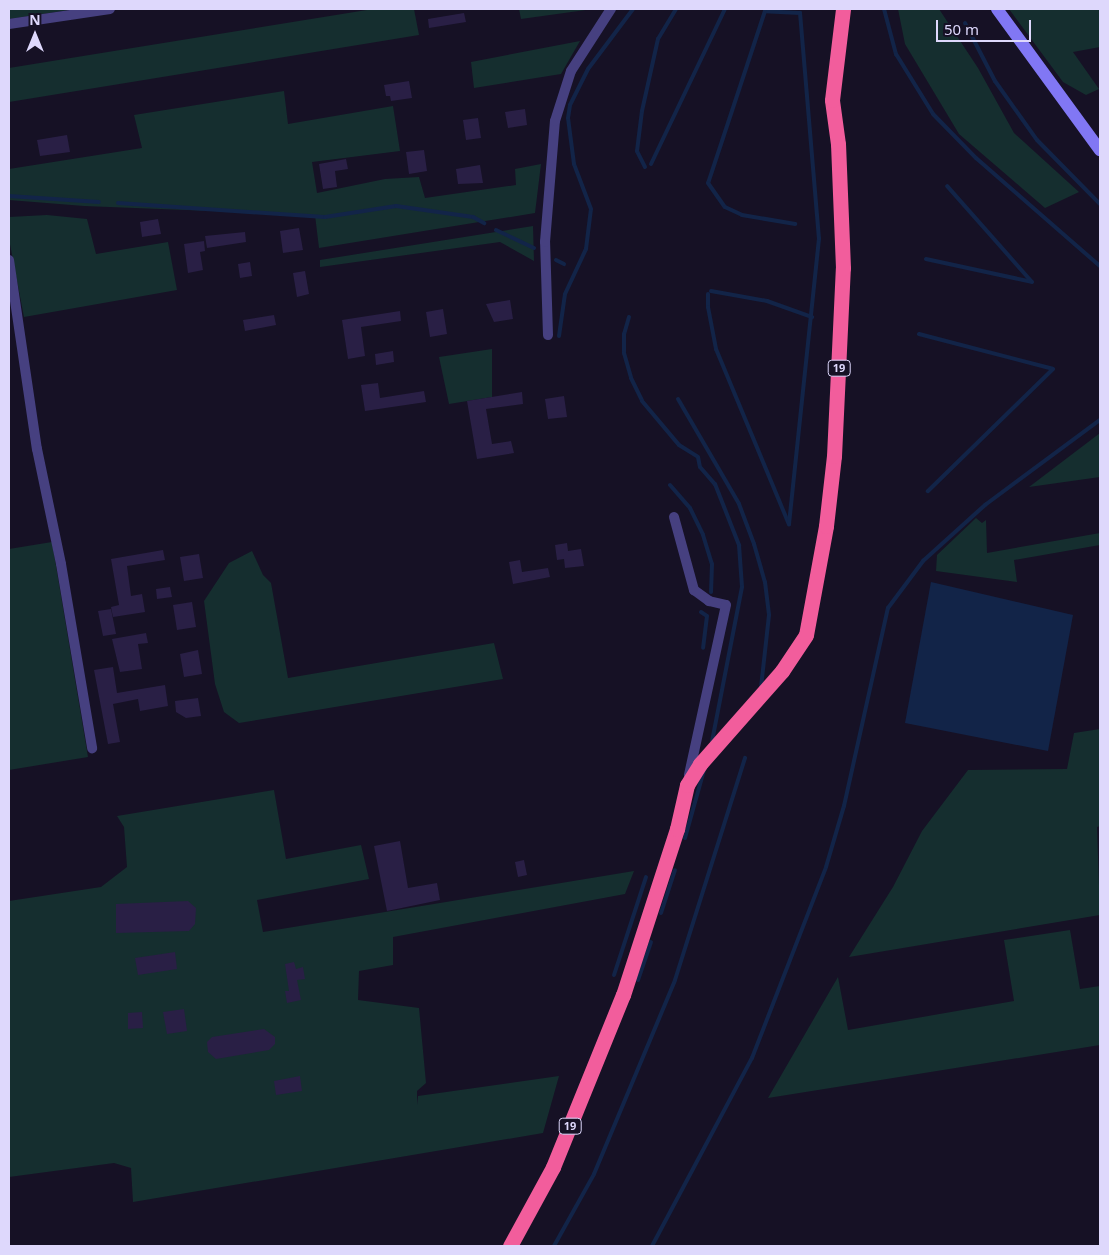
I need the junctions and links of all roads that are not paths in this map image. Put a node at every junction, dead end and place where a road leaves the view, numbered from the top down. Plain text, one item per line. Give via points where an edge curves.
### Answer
1 (110, 9) edge
2 (611, 9) edge
3 (843, 9) edge
4 (997, 9) edge
5 (9, 24) edge
6 (1100, 150) edge
7 (9, 260) edge
8 (548, 335) dead end
9 (674, 517) dead end
10 (92, 748) dead end
11 (687, 785) junction
12 (510, 1246) edge

1 - 5 street
2 - 8 street via 571,71 555,121 545,242
3 - 11 highway, 19 via 832,100 838,144 842,321 834,456 812,606 806,635 798,650 700,764
4 - 6 main road
7 - 10 street via 37,449 61,564
9 - 11 street via 694,590 709,601 726,606
11 - 12 highway, 19 via 678,829 623,995 553,1167

